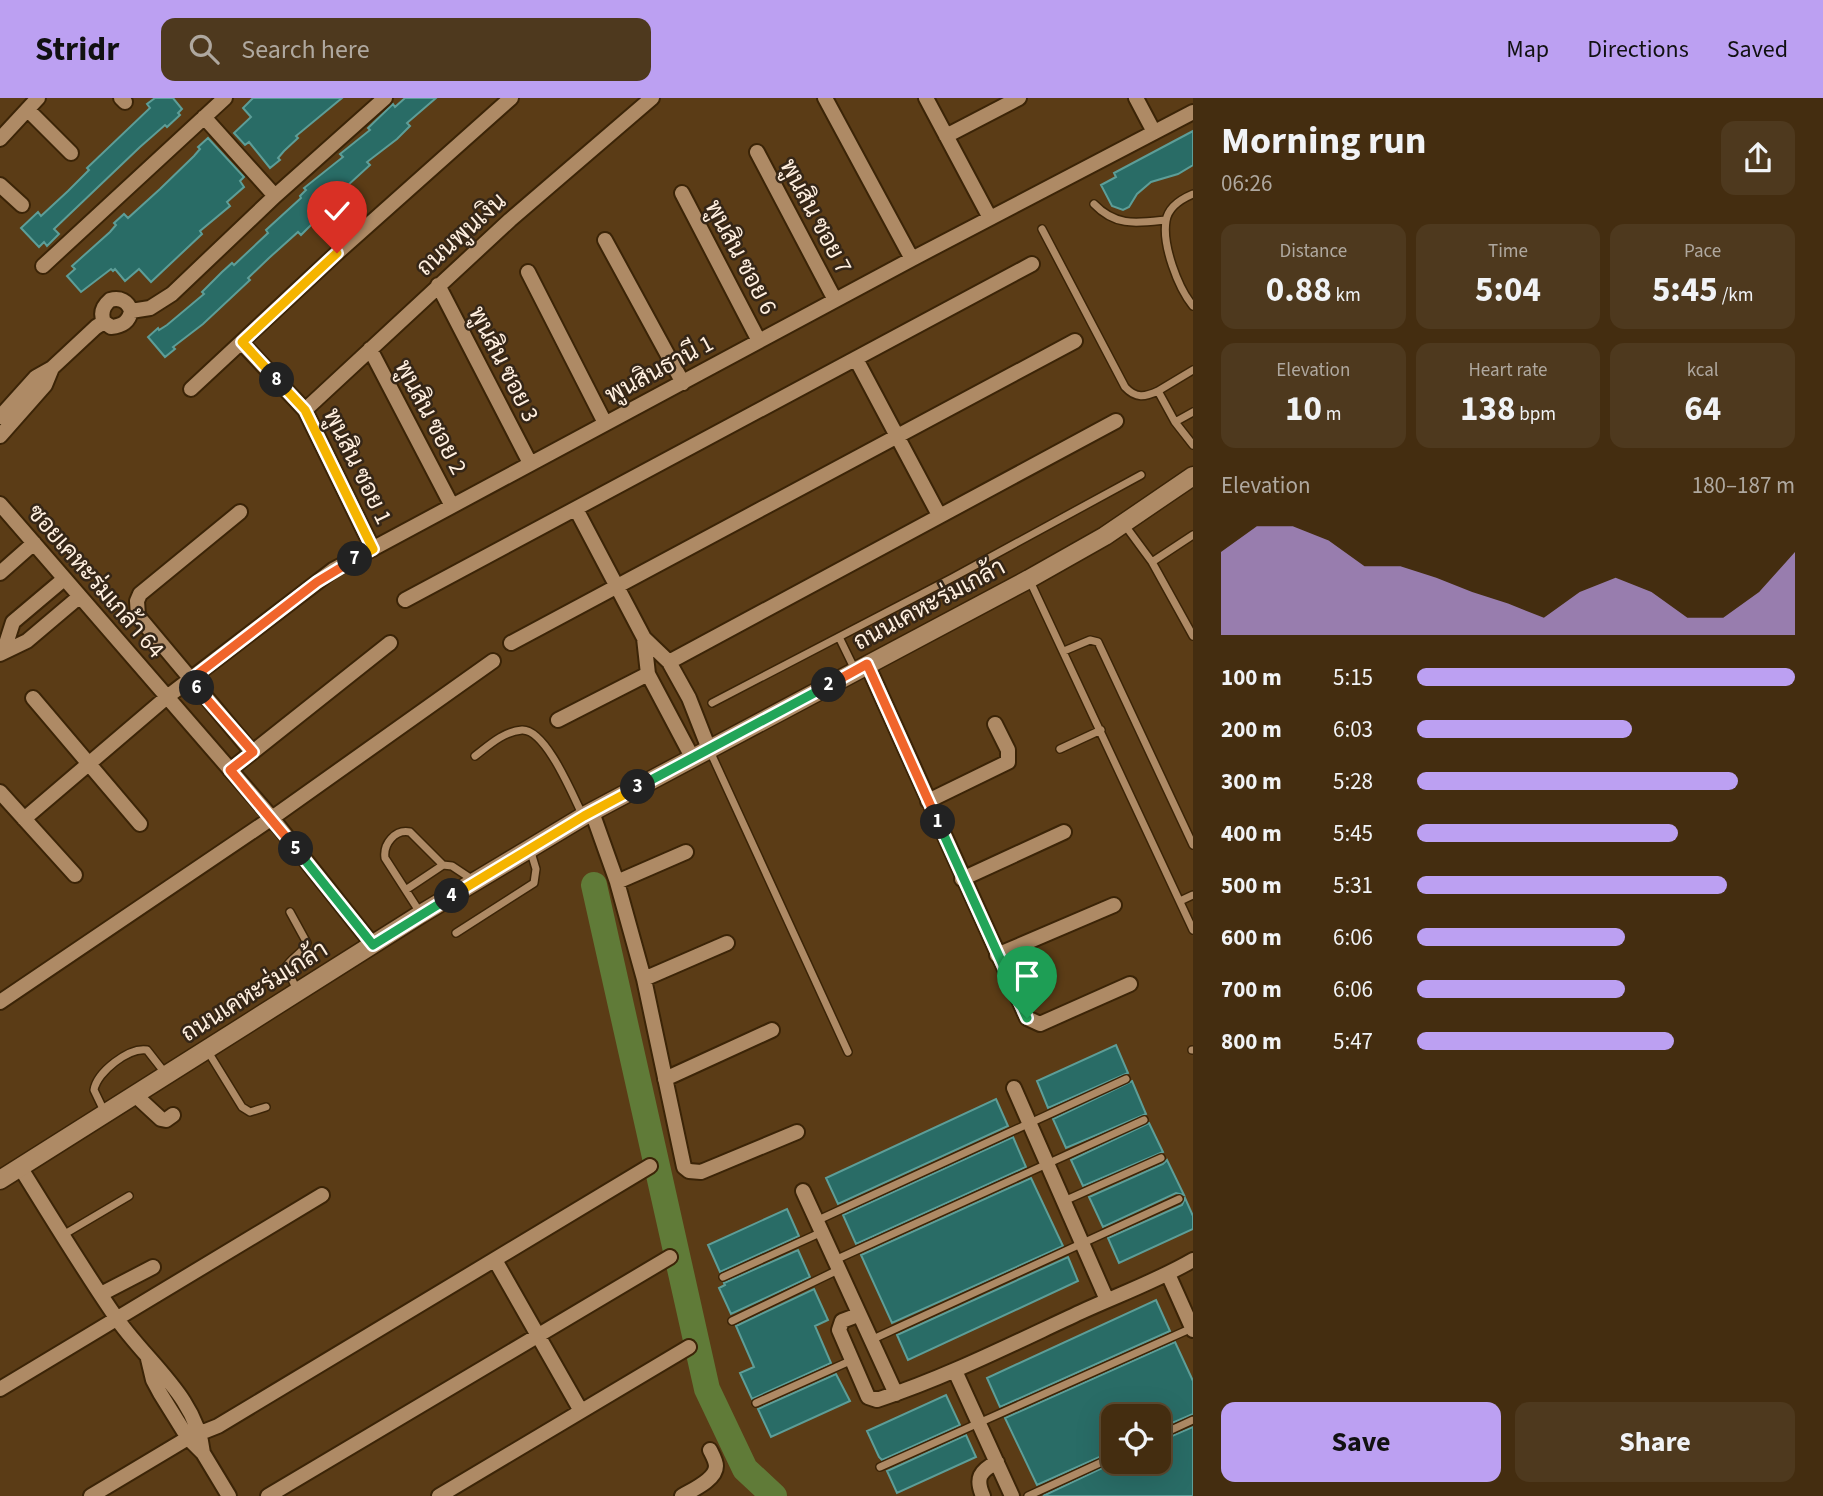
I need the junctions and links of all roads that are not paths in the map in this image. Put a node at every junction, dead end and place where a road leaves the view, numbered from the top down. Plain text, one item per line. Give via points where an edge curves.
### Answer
1 (38, 98) edge
2 (225, 98) edge
3 (385, 98) edge
4 (511, 98) edge
5 (652, 98) edge
6 (826, 98) edge
7 (926, 98) edge
8 (1019, 98) edge
9 (1136, 98) edge
10 (27, 110) junction
11 (1193, 112) edge
12 (204, 117) junction
13 (1154, 132) junction
14 (946, 136) junction
15 (0, 139) edge
16 (757, 152) dead end
17 (71, 153) dead end
18 (1, 186) edge
19 (682, 193) dead end
20 (1193, 194) edge
21 (275, 196) junction
22 (1094, 204) dead end
23 (22, 205) dead end
24 (990, 218) junction
25 (1166, 220) junction
26 (1042, 229) dead end
27 (605, 240) dead end
28 (912, 259) junction
29 (1032, 264) dead end
30 (43, 266) dead end
31 (528, 272) dead end
32 (438, 285) junction
33 (835, 300) junction
34 (1193, 306) edge
35 (131, 311) junction
36 (104, 321) junction
37 (759, 341) junction
38 (1075, 341) dead end
39 (242, 342) junction
40 (370, 349) junction
41 (856, 359) junction
42 (52, 368) junction
43 (1193, 370) edge
44 (683, 383) junction
45 (191, 389) dead end
46 (1158, 391) junction
47 (305, 410) junction
48 (1193, 412) edge
49 (0, 417) edge
50 (1116, 421) dead end
51 (1175, 422) junction
52 (605, 423) junction
53 (896, 435) junction
54 (0, 436) edge
55 (1193, 445) edge
56 (530, 463) junction
57 (1141, 475) dead end
58 (1193, 476) edge
59 (0, 504) edge
60 (452, 506) junction
61 (576, 509) junction
62 (240, 512) dead end
63 (939, 515) junction
64 (1124, 524) junction
65 (1193, 535) edge
66 (34, 543) junction
67 (373, 549) junction
68 (1152, 562) junction
69 (0, 573) edge
70 (64, 579) junction
71 (1029, 579) junction
72 (617, 585) junction
73 (79, 597) junction
74 (405, 600) dead end
75 (1193, 636) edge
76 (839, 637) junction
77 (644, 638) junction
78 (390, 643) dead end
79 (511, 643) dead end
80 (1064, 651) junction
81 (2, 652) edge
82 (493, 661) dead end
83 (669, 662) junction
84 (861, 667) junction
85 (648, 674) junction
86 (677, 678) junction
87 (190, 680) junction
88 (657, 689) junction
89 (167, 697) junction
90 (33, 698) dead end
91 (712, 704) dead end
92 (558, 720) dead end
93 (995, 724) dead end
94 (1101, 730) junction
95 (1060, 749) dead end
96 (253, 752) junction
97 (701, 753) junction
98 (475, 756) dead end
99 (89, 764) junction
100 (230, 770) junction
101 (0, 792) edge
102 (928, 801) junction
103 (588, 814) junction
104 (272, 818) junction
105 (24, 819) junction
106 (140, 824) dead end
107 (1064, 832) dead end
108 (1193, 845) edge
109 (530, 849) junction
110 (686, 852) dead end
111 (443, 866) junction
112 (75, 875) dead end
113 (962, 879) junction
114 (475, 881) junction
115 (617, 882) junction
116 (407, 889) junction
117 (1193, 895) edge
118 (1180, 901) junction
119 (1114, 905) dead end
120 (290, 912) dead end
121 (421, 914) junction
122 (1193, 930) edge
123 (456, 933) dead end
124 (727, 943) dead end
125 (373, 945) junction
126 (997, 955) junction
127 (644, 979) junction
128 (1130, 984) dead end
129 (299, 992) junction
130 (0, 1002) edge
131 (772, 1030) dead end
132 (207, 1050) junction
133 (848, 1052) dead end
134 (167, 1075) junction
135 (665, 1079) junction
136 (1126, 1079) dead end
137 (1014, 1088) dead end
138 (135, 1095) junction
139 (266, 1107) dead end
140 (105, 1114) junction
141 (173, 1115) dead end
142 (1144, 1120) dead end
143 (1030, 1125) junction
144 (797, 1132) dead end
145 (1161, 1158) dead end
146 (1047, 1164) junction
147 (650, 1166) dead end
148 (20, 1167) junction
149 (0, 1180) edge
150 (803, 1191) dead end
151 (322, 1195) dead end
152 (129, 1196) dead end
153 (1179, 1199) dead end
154 (1064, 1201) junction
155 (819, 1227) junction
156 (63, 1235) junction
157 (1082, 1243) junction
158 (670, 1257) dead end
159 (495, 1260) junction
160 (1193, 1260) edge
161 (836, 1266) junction
162 (153, 1267) dead end
163 (1168, 1274) junction
164 (723, 1278) dead end
165 (101, 1294) junction
166 (1107, 1300) junction
167 (858, 1315) junction
168 (116, 1318) junction
169 (732, 1321) dead end
170 (1192, 1329) edge
171 (538, 1335) junction
172 (870, 1340) junction
173 (689, 1347) dead end
174 (850, 1361) junction
175 (955, 1371) junction
176 (0, 1389) edge
177 (896, 1394) junction
178 (756, 1403) dead end
179 (581, 1411) junction
180 (1193, 1420) edge
181 (979, 1423) junction
182 (1171, 1430) edge
183 (194, 1436) junction
184 (710, 1450) dead end
185 (997, 1462) junction
186 (1101, 1463) edge
187 (880, 1467) dead end
188 (91, 1496) edge
189 (229, 1496) edge
190 (268, 1496) edge
191 (439, 1496) edge
192 (682, 1496) edge
193 (983, 1496) edge
194 (1012, 1496) edge
195 (1028, 1496) edge

1 - 10 street
2 - 12 street
3 - 21 street
4 - 39 street
5 - 32 street, ถนนพูนเงิน
6 - 28 street
7 - 14 street
8 - 14 street
9 - 13 street
10 - 15 street
10 - 17 street
11 - 13 street, พูนสินธานี 1
12 - 21 street
12 - 30 street
13 - 24 street, พูนสินธานี 1
14 - 24 street
16 - 33 street, พูนสิน ซอย 7
18 - 23 street
19 - 37 street, พูนสิน ซอย 6
20 - 25 lane via 1181,199
21 - 35 street via 172,295 150,308
22 - 25 lane via 1116,220
24 - 28 street, พูนสินธานี 1
25 - 34 lane via 1173,268
26 - 46 lane via 1125,387 1139,397
27 - 44 street
28 - 33 street, พูนสินธานี 1
29 - 41 street
31 - 52 street
32 - 40 street, ถนนพูนเงิน
32 - 56 street, พูนสิน ซอย 3
33 - 37 street, พูนสินธานี 1
35 - 36 street via 128,321 117,327
35 - 36 street via 121,299 110,300 103,309
36 - 42 street
37 - 44 street, พูนสินธานี 1
38 - 53 street
39 - 45 street
39 - 47 street, พูนสิน ซอย 1
40 - 47 street, ถนนพูนเงิน
40 - 60 street, พูนสิน ซอย 2
41 - 53 street
41 - 61 street
42 - 49 street via 36,377
42 - 54 street via 45,385
43 - 46 lane
44 - 52 street, พูนสินธานี 1
46 - 51 lane
47 - 67 street, พูนสิน ซอย 1
48 - 51 lane
50 - 63 street
51 - 55 lane
52 - 56 street, พูนสินธานี 1
53 - 63 street
53 - 72 street
56 - 60 street, พูนสินธานี 1
57 - 76 lane
58 - 64 street, ถนนเคหะร่มเกล้า
59 - 66 street, ซอยเคหะร่มเกล้า 64
60 - 67 street, พูนสินธานี 1
61 - 72 street
61 - 74 street
62 - 87 street via 137,601 138,617
63 - 83 street
64 - 68 lane
64 - 71 street, ถนนเคหะร่มเกล้า
65 - 68 lane
66 - 69 street
66 - 70 street, ซอยเคหะร่มเกล้า 64
67 - 87 street, พูนสินธานี 1 via 333,570
68 - 75 lane
70 - 73 street, ซอยเคหะร่มเกล้า 64
70 - 81 street via 13,622
71 - 80 lane
71 - 84 street, ถนนเคหะร่มเกล้า
72 - 77 street
72 - 79 street
73 - 81 street via 26,641
73 - 89 street, ซอยเคหะร่มเกล้า 64
76 - 84 lane
76 - 91 lane
77 - 83 street
77 - 85 street
78 - 96 street
80 - 94 lane
80 - 108 lane via 1090,640 1098,642
82 - 104 street
83 - 86 street
84 - 97 street, ถนนเคหะร่มเกล้า
84 - 102 street
85 - 88 street
85 - 92 street
86 - 88 street
86 - 97 street via 689,698
87 - 89 street, พูนสินธานี 1
87 - 96 street
88 - 97 street
89 - 99 street, พูนสินธานี 1
89 - 100 street, ซอยเคหะร่มเกล้า 64
90 - 99 street
93 - 102 street via 1009,762
94 - 95 lane
94 - 118 lane
96 - 100 street
97 - 103 street, ถนนเคหะร่มเกล้า
97 - 133 lane
98 - 103 lane via 499,738 531,731
99 - 105 street, พูนสินธานี 1
99 - 106 street
100 - 104 street, ซอยเคหะร่มเกล้า 64
101 - 105 street
102 - 113 street
103 - 109 street, ถนนเคหะร่มเกล้า
103 - 115 street
104 - 125 street, ซอยเคหะร่มเกล้า 64
104 - 130 street
105 - 112 street
107 - 113 street
109 - 114 street, ถนนเคหะร่มเกล้า
109 - 123 lane via 536,869 534,883
110 - 115 street
111 - 114 lane via 452,866
111 - 116 lane
111 - 116 lane via 411,832 397,834 387,842 385,858
113 - 126 street
114 - 121 street, ถนนเคหะร่มเกล้า
115 - 127 street
116 - 121 lane
117 - 118 lane
118 - 122 lane
119 - 126 street
120 - 129 lane via 307,943 286,967
121 - 125 street, ถนนเคหะร่มเกล้า
124 - 127 street
125 - 129 street, ถนนเคหะร่มเกล้า
126 - 128 street via 1027,1018 1035,1024
127 - 135 street
129 - 132 street, ถนนเคหะร่มเกล้า
131 - 135 street
132 - 134 street, ถนนเคหะร่มเกล้า
132 - 139 lane via 242,1107 250,1112
134 - 138 street, ถนนเคหะร่มเกล้า
134 - 140 lane via 147,1050 140,1049 103,1070 94,1090
135 - 144 street via 682,1163 688,1171 701,1172
136 - 143 lane
137 - 143 street
138 - 140 street, ถนนเคหะร่มเกล้า
138 - 141 street via 161,1119
140 - 148 street, ถนนเคหะร่มเกล้า
142 - 146 lane
143 - 146 street
143 - 155 lane
145 - 154 lane
146 - 154 street
146 - 161 lane
147 - 159 street
148 - 149 street, ถนนเคหะร่มเกล้า
148 - 156 street
150 - 155 street
151 - 168 street
152 - 156 lane
153 - 157 lane
154 - 157 street
155 - 161 street
155 - 164 lane
156 - 165 street
157 - 166 street
157 - 172 lane
158 - 171 street
159 - 171 street
159 - 183 street
160 - 163 street
161 - 167 street
161 - 169 lane
162 - 165 street
163 - 166 street
163 - 170 street
165 - 168 street
166 - 175 street
167 - 172 street
167 - 174 street via 838,1326
168 - 176 street
168 - 183 street via 165,1374
170 - 181 lane
171 - 179 street
171 - 190 street
172 - 177 street
173 - 179 street
174 - 177 street via 868,1397 877,1400
174 - 178 lane
175 - 177 street
175 - 181 street
179 - 191 street
180 - 182 lane
181 - 185 street
181 - 187 lane
183 - 188 street
183 - 189 street
184 - 192 street via 714,1473
185 - 193 street via 979,1475
185 - 194 street
186 - 195 lane

